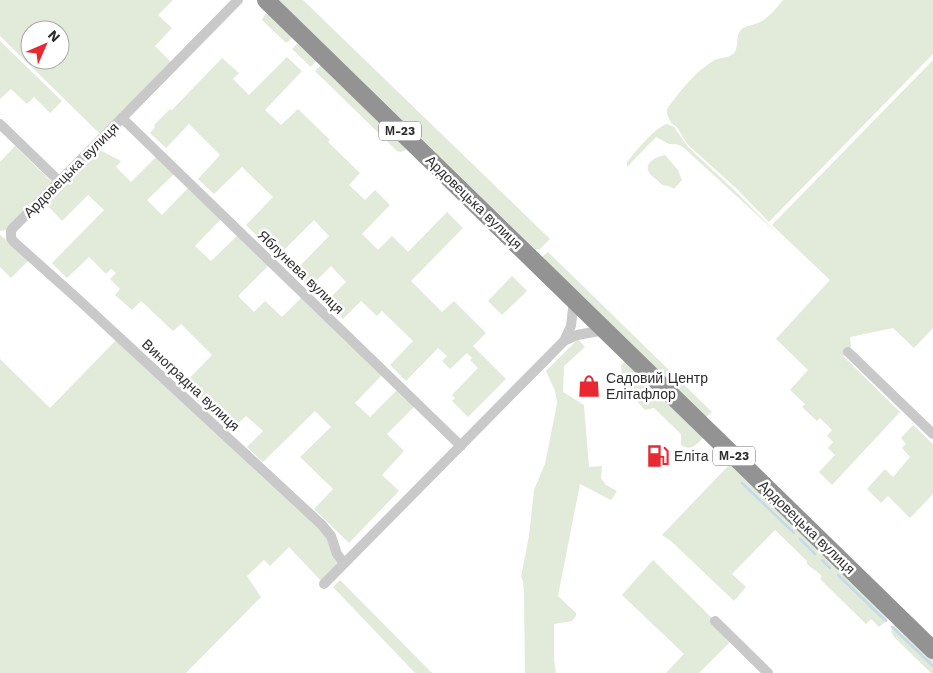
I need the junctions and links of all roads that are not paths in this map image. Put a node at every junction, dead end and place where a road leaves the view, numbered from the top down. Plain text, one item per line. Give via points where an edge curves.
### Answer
1 (238, 0) edge
2 (266, 0) edge
3 (122, 118) junction
4 (0, 124) edge
5 (59, 181) junction
6 (10, 233) joint
7 (574, 300) junction
8 (605, 330) junction
9 (564, 341) junction
10 (848, 352) dead end
11 (933, 434) edge
12 (457, 441) junction
13 (344, 563) junction
14 (324, 584) dead end
15 (715, 621) dead end
16 (933, 650) edge
17 (768, 673) edge

1 - 3 street, Ардовецька вулиця
2 - 7 highway, Ардовецька вулиця / М-23
3 - 5 street, Ардовецька вулиця
3 - 12 street, Яблунева вулиця
4 - 5 street
5 - 6 street, Ардовецька вулиця
6 - 13 street, Виноградна вулиця via 14,242 322,525
7 - 8 highway, Ардовецька вулиця / М-23
7 - 9 street via 571,326
8 - 9 street
8 - 16 highway, Ардовецька вулиця / М-23
9 - 12 street
10 - 11 street
12 - 13 street
13 - 14 street
15 - 17 street

